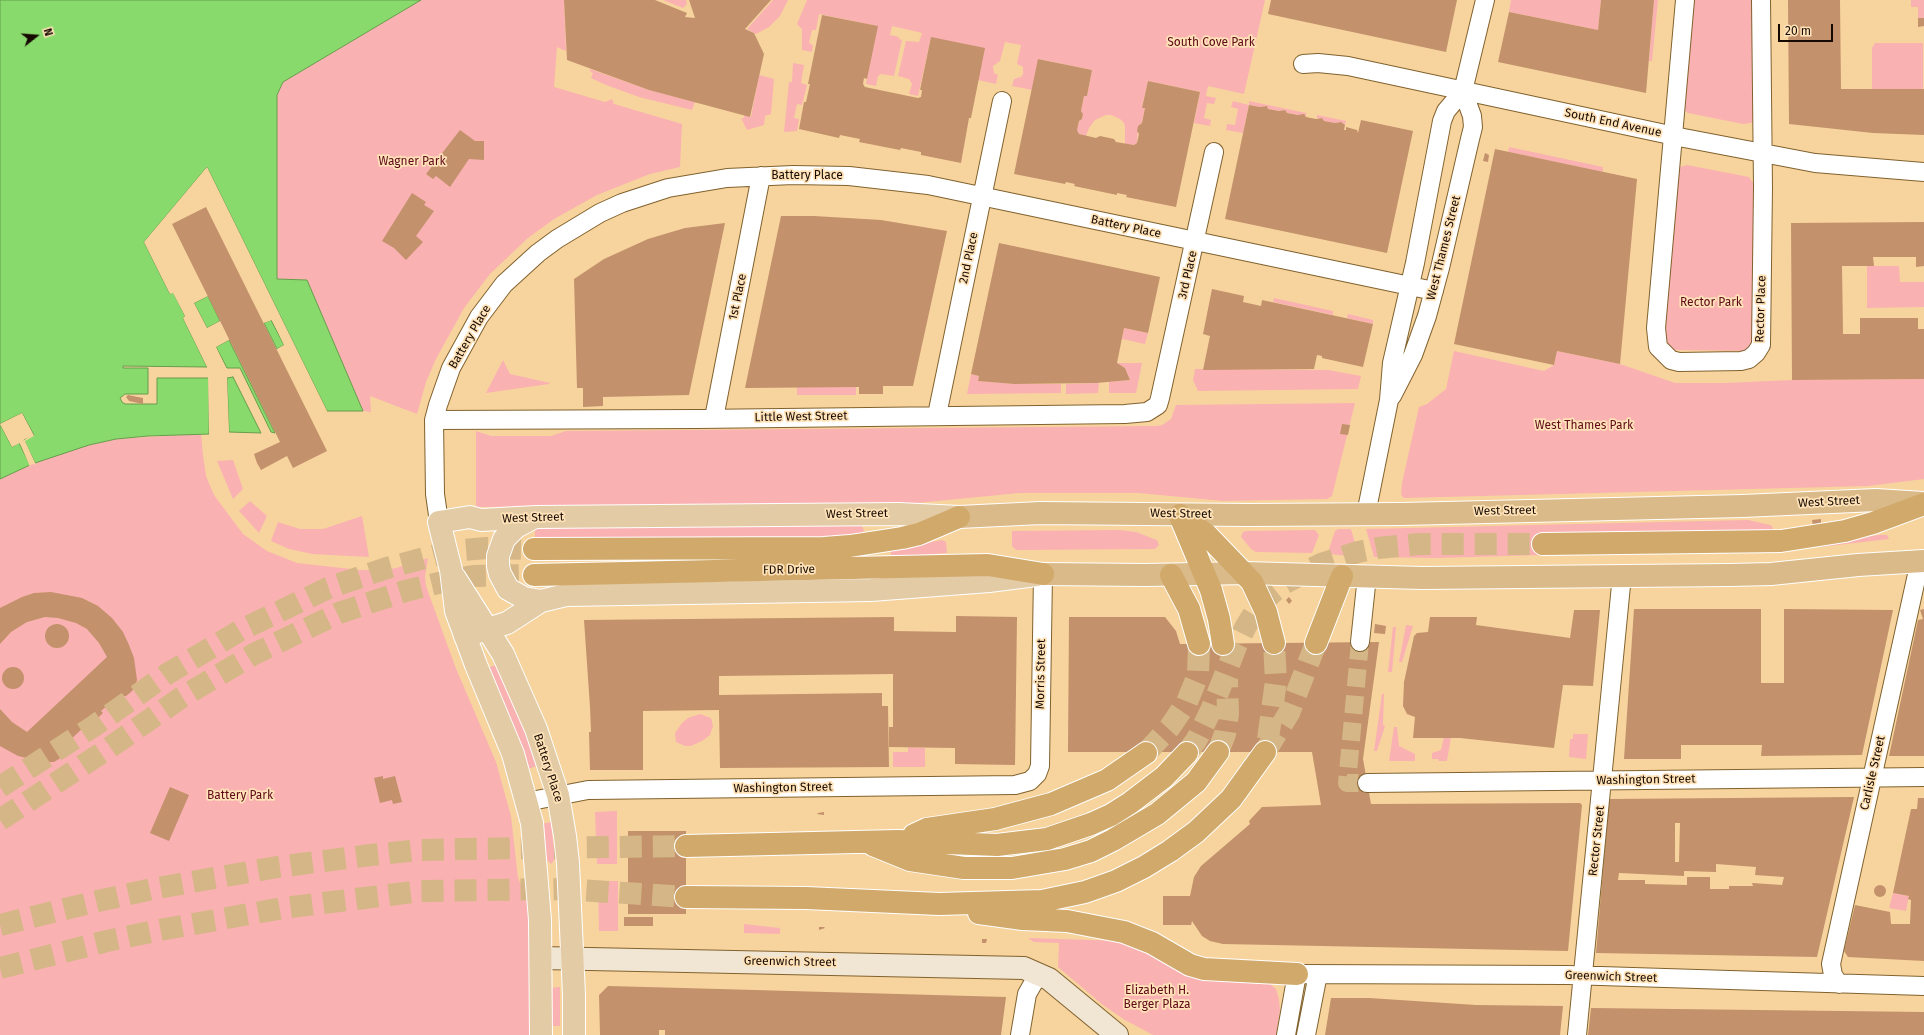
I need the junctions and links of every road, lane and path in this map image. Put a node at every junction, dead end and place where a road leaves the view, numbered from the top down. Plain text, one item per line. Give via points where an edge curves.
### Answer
1 (1485, 0) edge
2 (1685, 0) edge
3 (1760, 0) edge
4 (1303, 64) dead end
5 (1463, 91) junction
6 (1002, 101) dead end
7 (1673, 136) junction
8 (1214, 152) dead end
9 (1762, 154) junction
10 (1924, 172) edge
11 (762, 176) junction
12 (982, 196) junction
13 (1196, 242) junction
14 (1410, 287) junction
15 (1434, 291) junction
16 (1160, 398) joint
17 (1390, 400) junction
18 (937, 415) junction
19 (714, 418) junction
20 (434, 420) junction
21 (1924, 504) edge
22 (1366, 514) junction
23 (1180, 515) junction
24 (536, 517) junction
25 (959, 517) junction
26 (439, 522) junction
27 (1544, 544) tunnel mouth
28 (534, 549) tunnel mouth
29 (1922, 561) edge
30 (451, 570) junction
31 (1245, 573) junction
32 (1043, 574) junction
33 (1206, 574) junction
34 (534, 575) tunnel mouth
35 (1171, 575) junction
36 (1622, 575) junction
37 (1342, 576) junction
38 (1367, 576) junction
39 (541, 601) junction
40 (488, 629) junction
41 (465, 636) junction
42 (1360, 642) tunnel mouth
43 (1274, 643) tunnel mouth
44 (1316, 643) tunnel mouth
45 (1199, 644) tunnel mouth
46 (1224, 644) tunnel mouth
47 (1218, 752) tunnel mouth
48 (1265, 752) tunnel mouth
49 (1146, 753) tunnel mouth
50 (1187, 753) tunnel mouth
51 (1037, 774) joint
52 (1924, 777) edge
53 (1873, 778) junction
54 (1602, 781) junction
55 (1367, 783) tunnel mouth
56 (558, 795) junction
57 (526, 802) junction
58 (898, 841) junction
59 (867, 842) junction
60 (686, 846) tunnel mouth
61 (686, 897) tunnel mouth
62 (939, 904) junction
63 (540, 958) junction
64 (572, 958) junction
65 (1039, 973) junction
66 (1307, 974) junction
67 (1583, 976) junction
68 (1839, 984) junction
69 (1924, 986) edge
70 (541, 1035) edge
71 (574, 1035) edge
72 (1020, 1035) edge
73 (1117, 1035) edge
74 (1286, 1035) edge
75 (1306, 1035) edge
76 (1576, 1035) edge

1 - 5 street, West Thames Street
2 - 7 street, Rector Place
3 - 9 street, Rector Place
4 - 5 street, South End Avenue via 1341,65
5 - 7 street, South End Avenue
5 - 14 street, West Thames Street via 1446,111 1442,121
5 - 15 street, West Thames Street via 1473,127
6 - 12 street, 2nd Place
7 - 9 street, South End Avenue
7 - 9 street, Rector Place via 1656,338 1658,348 1671,360 1680,362 1742,361 1753,356 1761,345
8 - 13 street, 3rd Place
9 - 10 street, South End Avenue via 1815,163
11 - 12 street, Battery Place via 874,178
11 - 19 street, 1st Place
11 - 20 street, Battery Place via 688,184 650,193 600,213 538,252 504,284 480,316 452,368
12 - 13 street, Battery Place
12 - 18 street, 2nd Place
13 - 14 street, Battery Place
13 - 16 street, 3rd Place
14 - 15 street, Battery Place
14 - 17 street, West Thames Street via 1392,363
15 - 17 street, West Thames Street via 1413,354
16 - 18 street, Little West Street via 1153,410 1139,414
17 - 22 street, West Thames Street
18 - 19 street, Little West Street
19 - 20 street, Little West Street
20 - 26 street, Battery Place via 435,494
21 - 22 highway, West Street via 1876,500 1743,506
21 - 27 highway via 1845,531 1781,541
22 - 23 highway, West Street
23 - 25 highway, West Street via 1041,513
23 - 31 highway via 1207,535
23 - 33 highway
24 - 25 main road, West Street via 899,514
24 - 26 main road, West Street via 481,520 470,517
24 - 39 main road via 516,527 504,539 498,556 498,566 508,589 524,598
25 - 28 highway, FDR Drive via 902,538 837,547
26 - 30 main road, Battery Place
29 - 36 highway via 1771,574
29 - 53 street, Carlisle Street
30 - 40 main road, Battery Place
30 - 41 main road, Battery Place via 454,600
31 - 33 highway
31 - 37 highway
31 - 43 highway via 1260,595 1271,624
32 - 34 highway, FDR Drive via 988,565
32 - 35 highway
32 - 39 main road via 871,590 566,595
32 - 51 street, Morris Street via 1040,766
33 - 35 highway
33 - 46 highway via 1218,611
35 - 45 highway via 1189,609
36 - 38 highway via 1422,578
36 - 54 street, Rector Street
37 - 38 highway
37 - 44 highway
38 - 42 street
39 - 40 main road via 507,623
40 - 41 main road
40 - 56 main road, Battery Place via 503,654 536,729
41 - 57 main road, Battery Place via 508,741
47 - 59 highway via 1196,782 1157,814 1091,851 1065,859 1012,868 964,868 910,860
48 - 62 highway via 1231,799 1208,822 1170,851 1130,874 1085,892 1042,901
49 - 58 highway via 1107,780 1052,804 995,819 927,829
50 - 58 highway via 1164,777 1118,811 1092,824 1047,839 997,845
51 - 56 street, Washington Street via 1030,781 1015,785 588,790
52 - 53 street, Washington Street
53 - 54 street, Washington Street
53 - 68 street, Carlisle Street via 1831,964 1833,975
54 - 55 street, Washington Street
54 - 67 street, Rector Street
56 - 57 street, Washington Street
56 - 64 main road, Battery Place via 565,836
57 - 63 main road, Battery Place via 534,838
58 - 59 highway
59 - 60 highway
61 - 62 highway via 806,898
62 - 66 highway via 986,915 1067,921 1124,932 1152,943 1190,965 1204,969
63 - 64 main road, Greenwich Street
63 - 70 main road, Battery Place
64 - 65 main road, Greenwich Street via 1017,967
64 - 71 main road, Battery Place
65 - 72 street via 1027,994
65 - 73 main road, Greenwich Street
66 - 67 street, Greenwich Street
66 - 74 street
66 - 75 street
67 - 68 street, Greenwich Street
67 - 76 street, Rector Street
68 - 69 street, Greenwich Street

